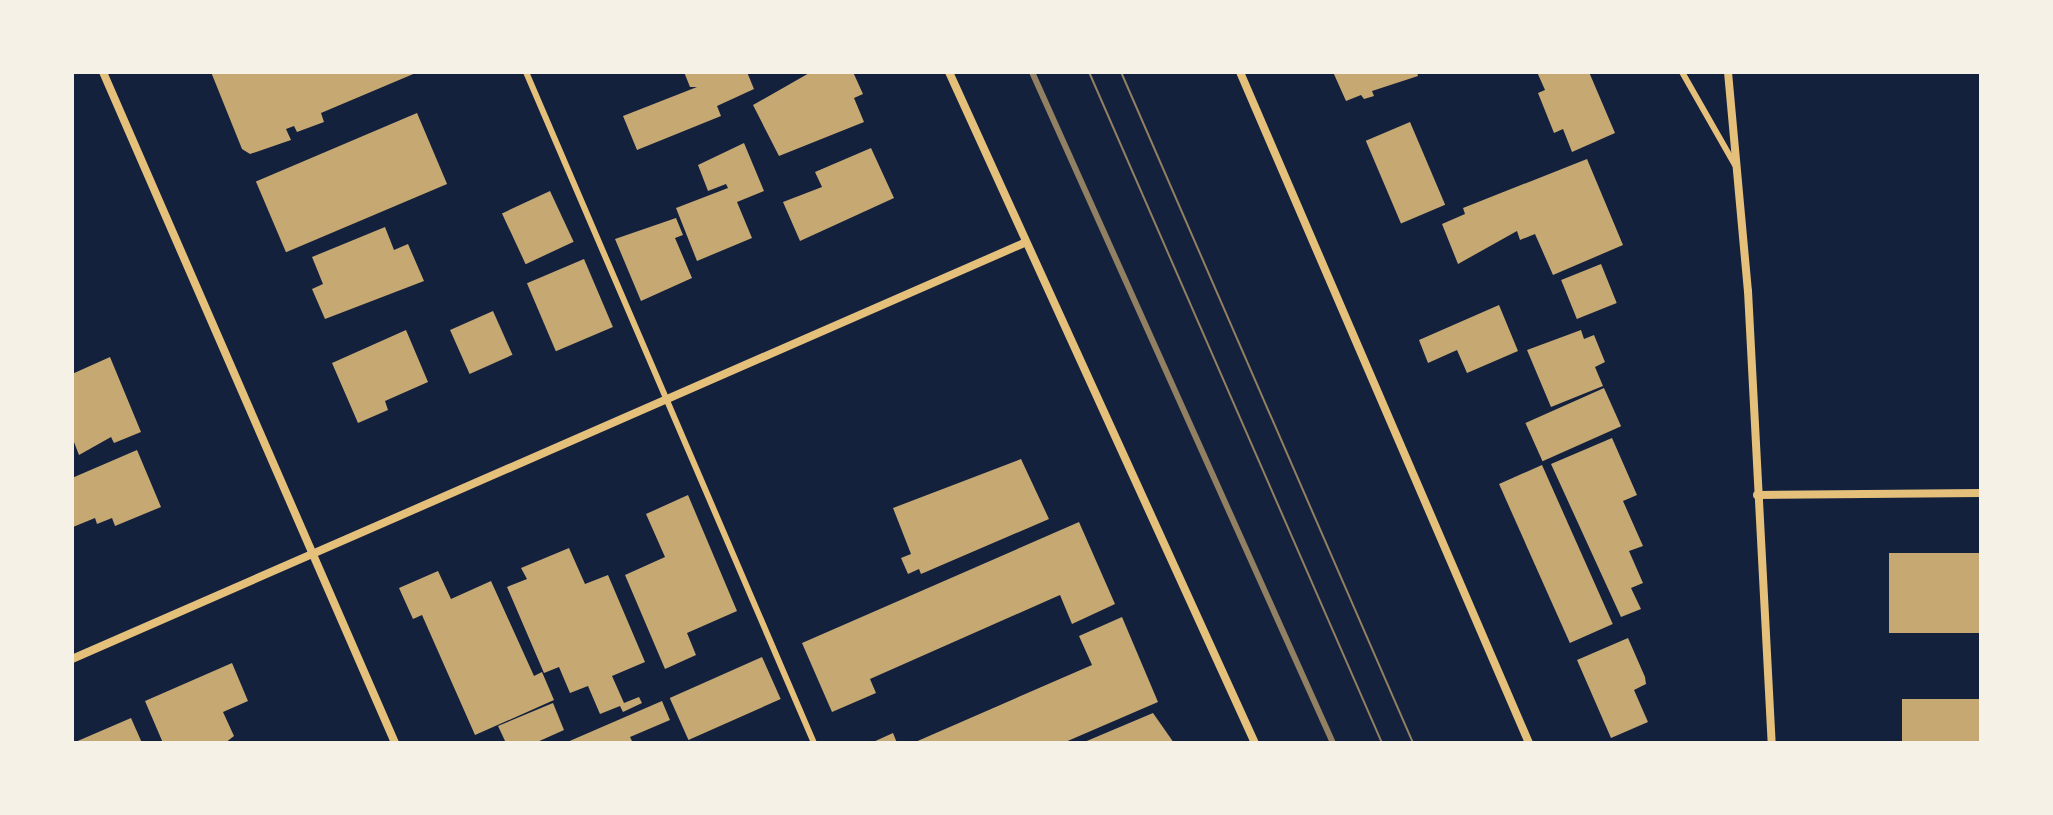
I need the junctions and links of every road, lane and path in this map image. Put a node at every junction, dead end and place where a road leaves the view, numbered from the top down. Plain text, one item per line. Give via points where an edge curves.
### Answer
1 (103, 72) edge
2 (526, 72) edge
3 (949, 72) edge
4 (1240, 72) edge
5 (1682, 72) edge
6 (1728, 72) edge
7 (1737, 168) junction
8 (1024, 243) junction
9 (668, 400) junction
10 (1981, 493) edge
11 (1757, 495) junction
12 (313, 556) junction
13 (72, 659) edge
14 (395, 743) edge
15 (814, 743) edge
16 (1255, 743) edge
17 (1529, 743) edge
18 (1772, 743) edge

1 - 12 street
2 - 9 lane
3 - 8 street
4 - 17 street
5 - 7 lane
6 - 7 street
7 - 11 street
8 - 9 street
8 - 16 street
9 - 12 street
9 - 15 lane
10 - 11 street
11 - 18 street
12 - 13 street
12 - 14 street

